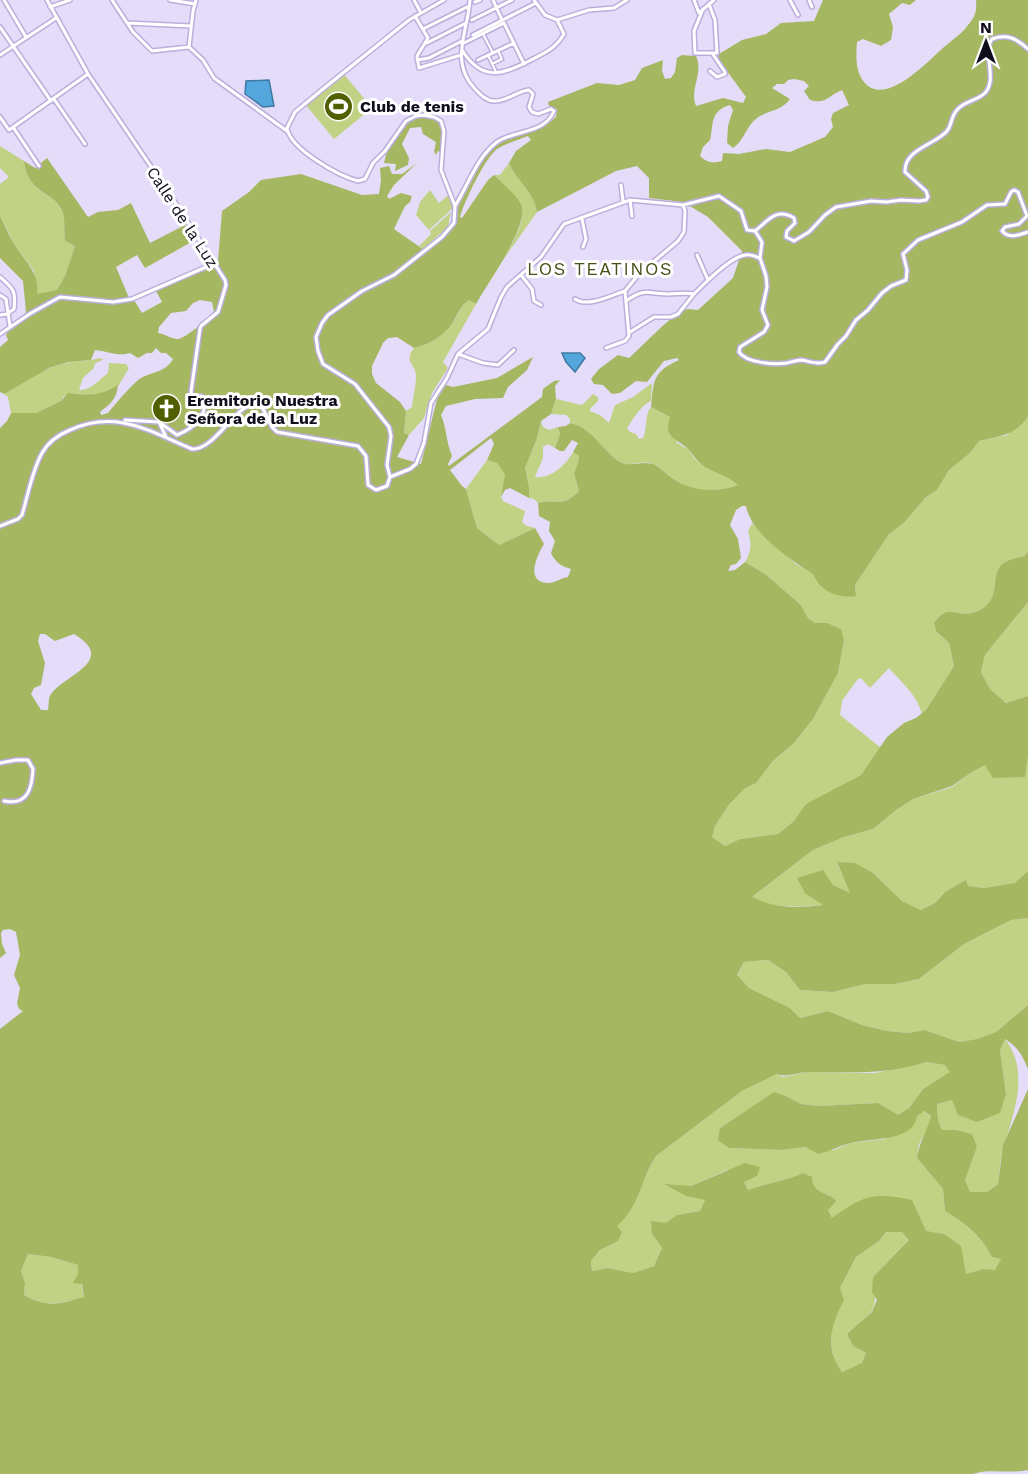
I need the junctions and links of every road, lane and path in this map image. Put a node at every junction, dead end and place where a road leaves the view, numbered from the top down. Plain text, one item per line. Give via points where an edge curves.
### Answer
1 (4, 0) edge
2 (47, 0) edge
3 (70, 0) edge
4 (112, 0) edge
5 (170, 0) edge
6 (414, 0) edge
7 (430, 0) edge
8 (444, 0) edge
9 (470, 0) edge
10 (480, 0) edge
11 (493, 0) edge
12 (512, 0) edge
13 (627, 0) edge
14 (694, 0) edge
15 (790, 0) edge
16 (809, 0) edge
17 (535, 1) edge
18 (196, 2) edge
19 (475, 2) dead end
20 (711, 2) edge
21 (433, 5) junction
22 (470, 5) junction
23 (50, 7) junction
24 (812, 7) dead end
25 (496, 8) junction
26 (703, 9) junction
27 (421, 12) junction
28 (798, 15) dead end
29 (415, 16) junction
30 (56, 18) junction
31 (472, 20) dead end
32 (502, 20) junction
33 (557, 20) junction
34 (127, 23) junction
35 (466, 23) junction
36 (191, 26) junction
37 (0, 27) edge
38 (423, 29) junction
39 (483, 34) junction
40 (473, 35) dead end
41 (26, 38) junction
42 (426, 43) junction
43 (462, 43) junction
44 (514, 43) junction
45 (13, 47) junction
46 (189, 47) junction
47 (1028, 49) edge
48 (462, 50) junction
49 (498, 51) junction
50 (493, 53) junction
51 (712, 53) junction
52 (0, 55) edge
53 (461, 55) junction
54 (488, 55) junction
55 (417, 60) junction
56 (478, 60) dead end
57 (492, 64) junction
58 (524, 64) junction
59 (710, 71) dead end
60 (497, 73) junction
61 (88, 74) junction
62 (53, 100) junction
63 (0, 117) edge
64 (11, 129) junction
65 (288, 132) junction
66 (85, 144) dead end
67 (39, 166) dead end
68 (621, 185) dead end
69 (630, 200) junction
70 (623, 201) junction
71 (683, 205) junction
72 (455, 206) junction
73 (632, 216) dead end
74 (582, 219) junction
75 (755, 231) junction
76 (1028, 232) edge
77 (583, 247) dead end
78 (698, 255) dead end
79 (760, 258) junction
80 (213, 264) junction
81 (521, 275) junction
82 (0, 278) edge
83 (708, 280) junction
84 (625, 291) junction
85 (694, 294) junction
86 (0, 295) edge
87 (575, 299) dead end
88 (626, 301) junction
89 (541, 305) dead end
90 (7, 314) junction
91 (0, 315) edge
92 (10, 327) junction
93 (630, 332) junction
94 (0, 334) edge
95 (606, 348) dead end
96 (514, 350) dead end
97 (458, 354) junction
98 (120, 421) junction
99 (159, 423) junction
100 (166, 438) junction
101 (390, 477) junction
102 (0, 526) edge
103 (0, 763) edge
104 (4, 801) dead end

1 - 41 street
2 - 23 street, Calle de la Luz
3 - 23 street
4 - 34 street
5 - 18 street
6 - 27 street
7 - 21 street
8 - 21 street
9 - 22 street
10 - 19 street
11 - 25 street
12 - 25 street
13 - 33 street via 614,8 589,10
14 - 26 street via 699,13
15 - 28 street
16 - 24 street
17 - 32 street
17 - 33 street via 545,15
18 - 36 street
20 - 26 street
20 - 51 street via 717,52
21 - 27 street
22 - 35 street
22 - 38 street
23 - 30 street, Calle de la Luz
25 - 31 street
25 - 32 street
26 - 51 street via 694,31 695,53
27 - 29 street
29 - 38 street
29 - 65 street via 295,112
30 - 41 street
30 - 61 street, Calle de la Luz
32 - 40 street
33 - 58 street via 564,32 560,41
34 - 36 street
34 - 46 street via 152,51
35 - 42 street
35 - 43 street
36 - 46 street
37 - 45 street
38 - 42 street via 428,38
39 - 43 street
39 - 44 street via 504,23
39 - 50 street
41 - 45 street
42 - 55 street
43 - 48 street
43 - 55 street
44 - 49 street
44 - 58 street
45 - 52 street
45 - 62 street
46 - 65 street via 214,78
47 - 75 street via 1011,37 990,40 987,91 958,108 947,131 919,149 905,166 907,174 926,191 925,201 871,201 836,207 805,236 794,241 786,237 795,223 789,215 771,216
48 - 53 street
48 - 60 street via 474,66
49 - 50 street
49 - 57 street via 502,59
50 - 54 street
51 - 59 street via 725,72 717,77
53 - 55 street via 419,68
53 - 72 street via 469,81 487,100 500,101 529,90 533,93 529,107 532,112 554,111 538,127 508,136 490,148
54 - 56 street
54 - 57 street
57 - 60 street
58 - 60 street
61 - 62 street
61 - 80 street, Calle de la Luz
62 - 64 street
62 - 66 street
63 - 64 street
64 - 67 street
65 - 72 street via 296,144 329,168 358,181 365,179 373,162 406,121 416,116 440,119 444,126 441,174
68 - 70 street
69 - 70 street
69 - 71 street
69 - 73 street
70 - 74 street
71 - 75 street via 723,197 743,213 747,230
71 - 84 street via 684,232 678,241
72 - 101 street via 454,224 442,237 394,275 328,315 316,337 323,364 355,384 386,421 392,436 387,465
74 - 77 street via 586,239
74 - 81 street via 564,224 541,257
75 - 79 street via 762,242
76 - 79 street via 1008,236 1002,231 1027,216 1014,190 1004,205 987,206 960,223 918,240 903,254 908,270 906,280 882,293 821,364 800,360 757,361 740,354 740,347 768,326 762,310 767,280
78 - 83 street
79 - 83 street via 741,256
80 - 92 street via 132,299 113,302 60,297
80 - 99 street, Calle de la Luz via 225,285 218,312 201,326 190,392 193,397 204,397 205,413 177,435
81 - 89 street via 532,289 534,300
81 - 97 street via 507,287 488,329
82 - 90 street via 12,287 15,297 14,309
83 - 85 street
84 - 87 street via 589,302
84 - 88 street
85 - 88 street via 647,291
85 - 93 street via 678,314 654,317
86 - 90 street via 6,299
88 - 93 street
90 - 91 street
90 - 92 street
92 - 94 street
93 - 95 street via 625,341
96 - 97 street via 498,365
97 - 101 street via 431,403 416,464
98 - 99 street, Calle de la Luz
98 - 100 street
98 - 102 street, Calle de la Luz via 86,423 53,439 40,456 22,515
99 - 100 street
100 - 101 street via 199,449 244,408 256,403 277,432 361,448 371,488 384,488
103 - 104 street via 28,760 33,769 31,786 24,798 11,803

